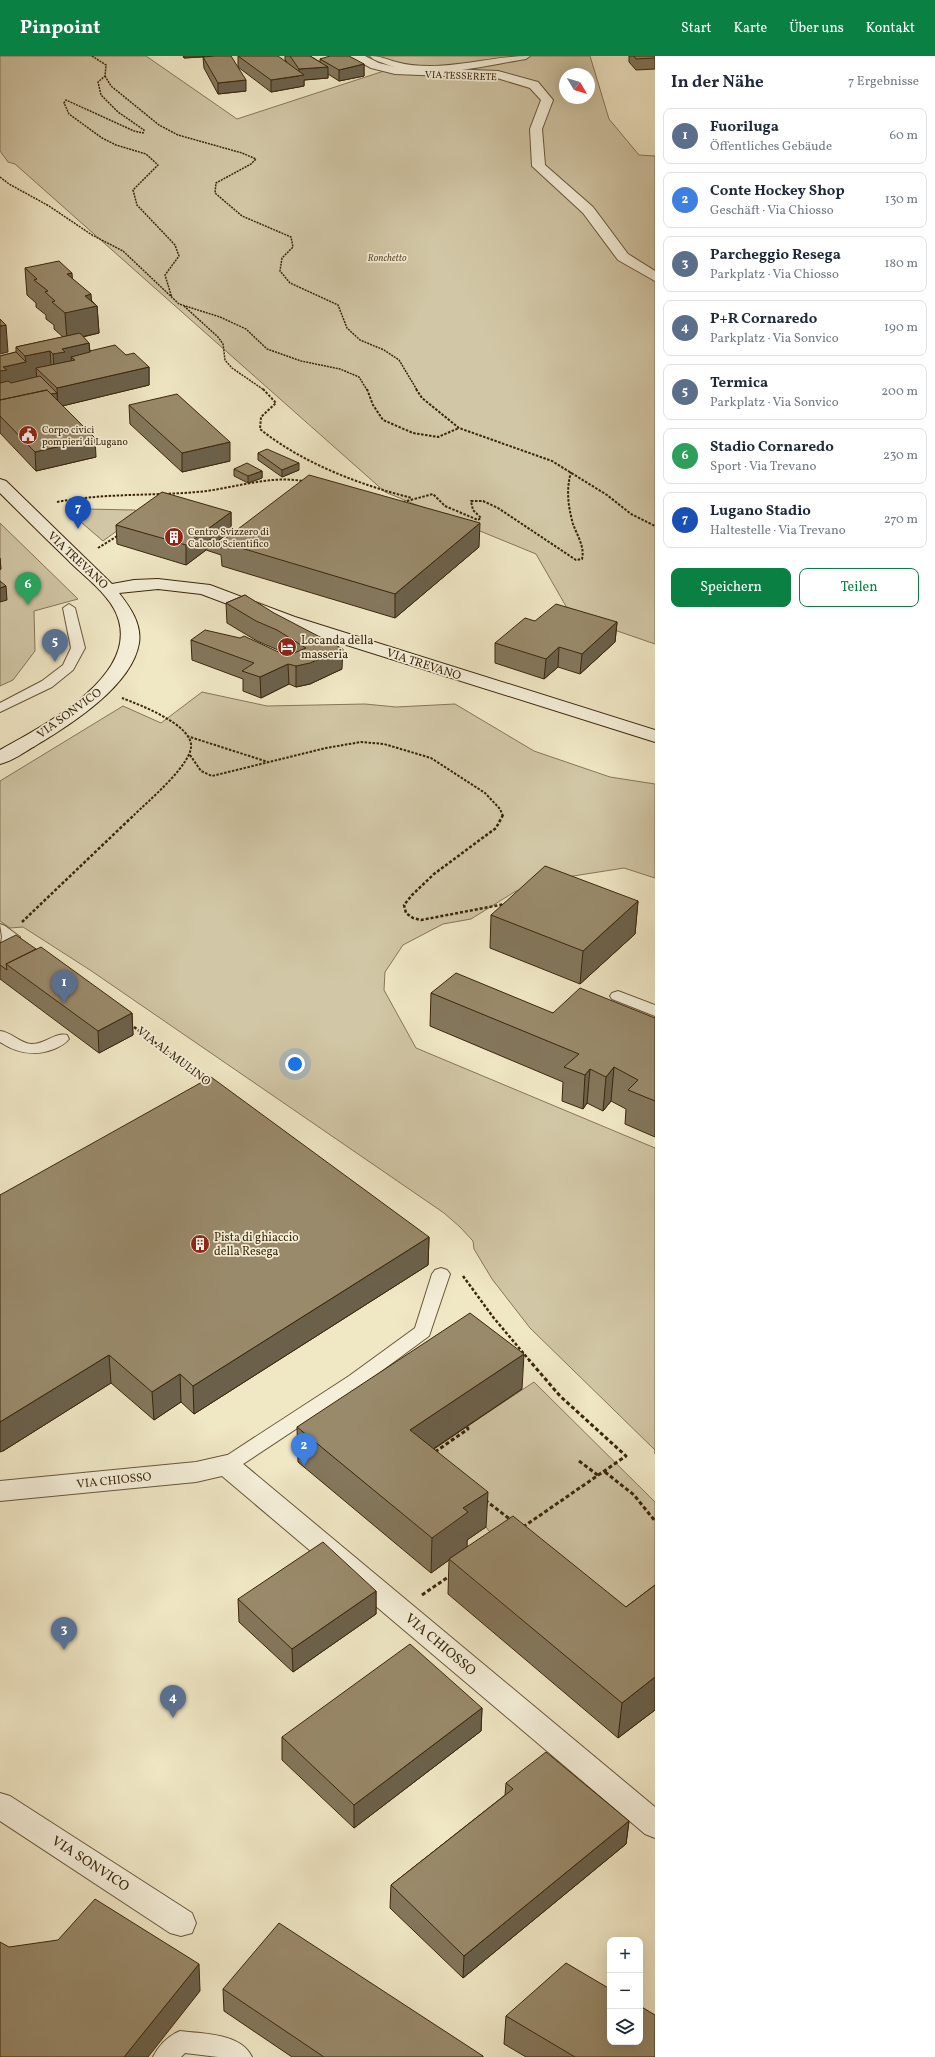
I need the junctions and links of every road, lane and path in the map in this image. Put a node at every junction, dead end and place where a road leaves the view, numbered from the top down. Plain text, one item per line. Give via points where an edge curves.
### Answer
1 (92, 56) edge
2 (355, 56) edge
3 (374, 56) edge
4 (526, 56) edge
5 (105, 76) junction
6 (0, 177) edge
7 (655, 278) edge
8 (172, 298) junction
9 (184, 306) junction
10 (459, 428) junction
11 (571, 472) junction
12 (303, 481) edge
13 (0, 484) edge
14 (412, 498) junction
15 (57, 502) dead end
16 (399, 504) edge
17 (655, 526) edge
18 (122, 533) edge
19 (98, 548) dead end
20 (108, 590) junction
21 (69, 608) dead end
22 (101, 690) junction
23 (0, 708) edge
24 (187, 736) junction
25 (655, 736) edge
26 (190, 755) junction
27 (0, 758) edge
28 (269, 762) junction
29 (510, 903) edge
30 (3, 936) edge
31 (618, 996) dead end
32 (655, 1011) edge
33 (127, 1022) edge
34 (0, 1038) edge
35 (60, 1040) dead end
36 (209, 1083) edge
37 (440, 1274) dead end
38 (462, 1274) dead end
39 (467, 1427) dead end
40 (430, 1456) edge
41 (579, 1461) dead end
42 (226, 1465) junction
43 (605, 1472) junction
44 (599, 1476) junction
45 (0, 1492) edge
46 (478, 1495) edge
47 (655, 1520) edge
48 (515, 1524) edge
49 (527, 1534) edge
50 (452, 1574) edge
51 (400, 1610) junction
52 (0, 1805) edge
53 (655, 1825) edge
54 (181, 1923) dead end
55 (165, 2057) edge
56 (240, 2057) edge

1 - 5 path via 106,65
2 - 7 street, VIA TESSERETE via 387,70 411,74 481,73 509,76 536,86 547,100 536,129 539,166 588,210 623,257
3 - 4 lane via 401,66 423,68 451,67
5 - 8 path via 98,82 101,95 118,112 144,130 143,133 66,100 64,103 70,114 102,138 146,154 158,165 133,190 138,205 175,245 179,256 165,275
5 - 10 path via 111,86 159,125 178,135 256,159 252,164 216,183 215,193 225,205 244,219 281,231 291,237 292,247 282,258 280,271 290,283 338,306 347,328 360,340 384,350 399,360 422,398
6 - 8 path via 92,235 123,251
8 - 9 path
9 - 10 path via 220,317 246,329 267,349 301,361 340,369 359,377 383,420 413,433 438,437
9 - 14 path via 211,329 223,344 222,354 227,362 251,382 271,394 276,403 261,417 260,429 281,446 351,479 376,489
10 - 11 path via 552,461
11 - 14 path via 567,483 571,520 584,552 582,559 576,560 498,508 483,501 472,501 473,510 481,518 478,520 445,506 433,494
11 - 17 path via 631,514
12 - 15 path via 276,480 197,492 103,494
13 - 20 street, VIA TREVANO
14 - 16 path
18 - 19 path
20 - 22 street, VIA SONVICO via 128,622 129,638 120,668
20 - 25 street, VIA TREVANO via 158,584 204,589 290,621
21 - 23 lane via 78,648 68,667 47,684
22 - 24 path via 159,713
22 - 27 street, VIA SONVICO via 65,718
24 - 26 path via 191,744
24 - 28 path
26 - 28 path via 198,770 212,776
26 - 30 path via 168,782
28 - 29 path via 361,742 400,748 431,758 485,793 503,816 496,828 425,882 404,905 406,913 422,920
31 - 32 lane
33 - 36 path, VIA AL MULINO
34 - 35 lane via 36,1050
37 - 42 lane, VIA CHIOSSO via 422,1331 355,1381
38 - 43 path via 493,1317 560,1396 626,1456
39 - 40 path via 468,1429
41 - 44 path
42 - 45 street, VIA CHIOSSO via 196,1472
42 - 51 street, VIA CHIOSSO
43 - 44 path
43 - 47 path via 634,1495
44 - 49 path via 521,1528
46 - 48 path
50 - 51 path
51 - 53 street, VIA CHIOSSO
52 - 54 street, VIA SONVICO
55 - 56 lane via 180,2042 223,2047

